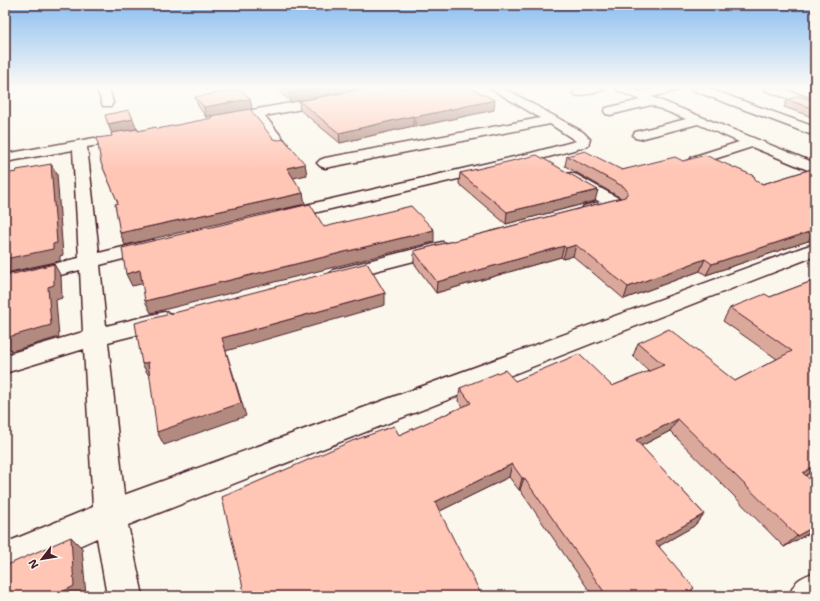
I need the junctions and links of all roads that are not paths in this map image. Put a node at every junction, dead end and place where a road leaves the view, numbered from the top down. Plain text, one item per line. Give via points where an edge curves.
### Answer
1 (238, 116) edge
2 (258, 116) edge
3 (545, 116) edge
4 (689, 116) edge
5 (772, 116) edge
6 (552, 120) junction
7 (699, 120) junction
8 (210, 121) edge
9 (815, 132) edge
10 (640, 135) dead end
11 (753, 142) junction
12 (281, 145) edge
13 (534, 157) junction
14 (5, 158) edge
15 (697, 160) edge
16 (325, 163) dead end
17 (815, 168) edge
18 (794, 176) edge
19 (576, 213) edge
20 (266, 219) edge
21 (166, 243) edge
22 (460, 243) edge
23 (811, 251) dead end
24 (90, 261) junction
25 (320, 279) edge
26 (5, 282) edge
27 (181, 315) edge
28 (96, 337) junction
29 (5, 364) edge
30 (110, 516) junction
31 (5, 561) edge
32 (815, 590) edge
33 (125, 596) edge
34 (807, 596) edge

1 - 8 street
2 - 12 street
3 - 6 street
4 - 7 street
5 - 9 street
6 - 13 street via 578,135 583,139 582,143
6 - 16 street
7 - 10 street
7 - 11 street
11 - 15 street
11 - 17 street
13 - 19 street via 614,203
13 - 20 street
14 - 24 street via 92,142
17 - 18 street
21 - 24 street
22 - 25 street
23 - 30 street
24 - 26 street
24 - 28 street
27 - 28 street
28 - 29 street
28 - 30 street
30 - 31 street
30 - 33 street
32 - 34 street

